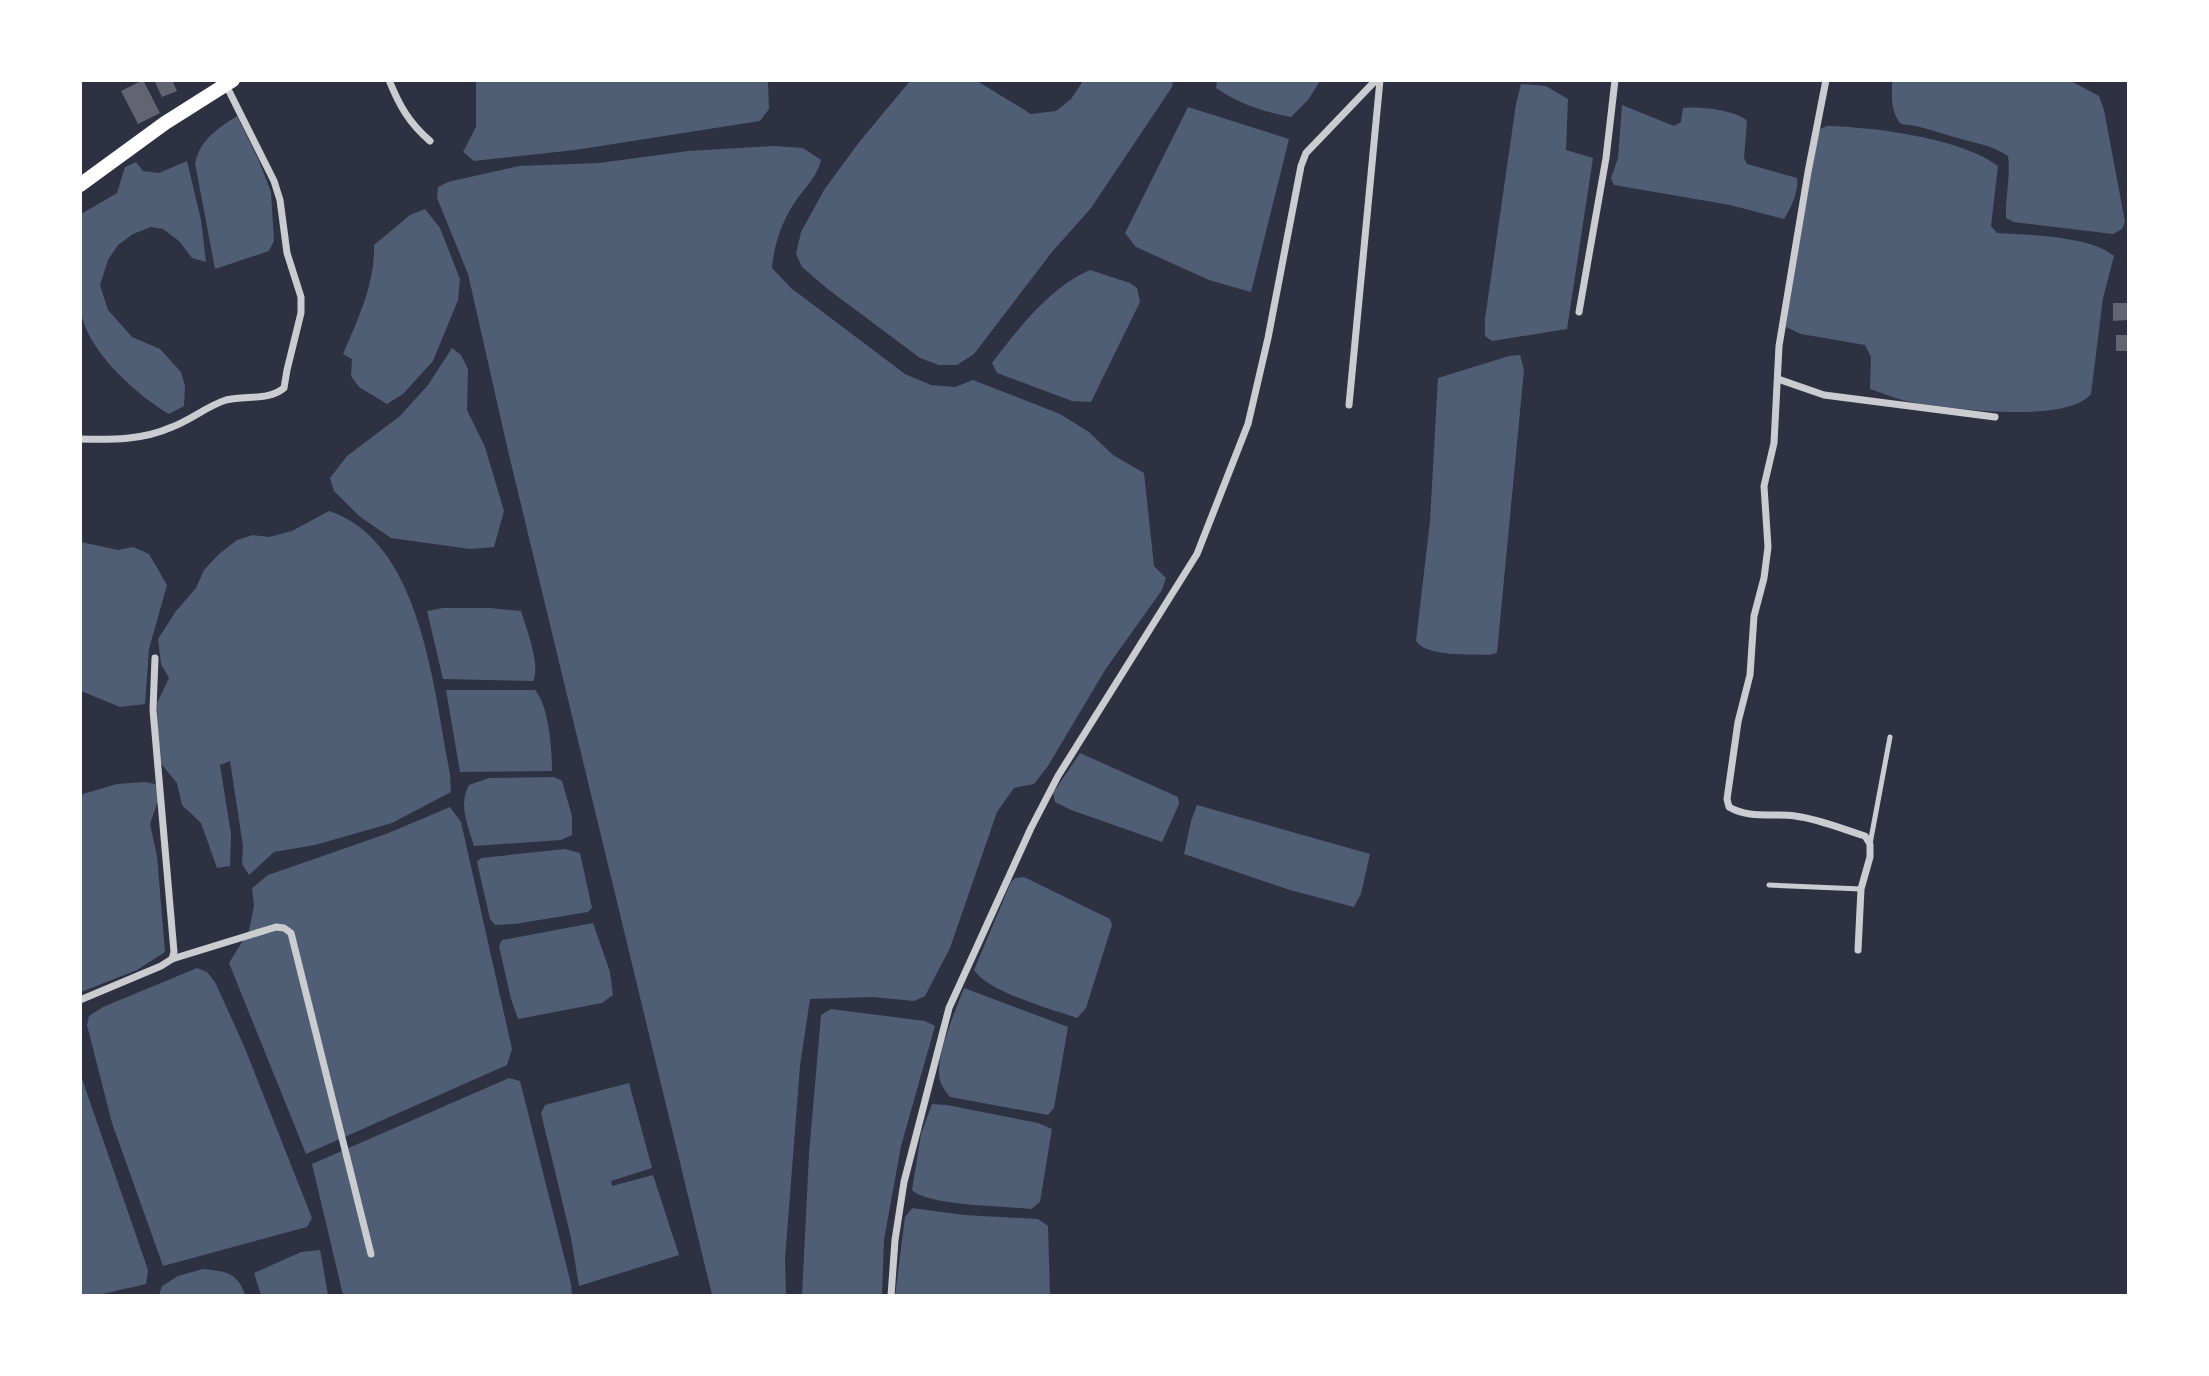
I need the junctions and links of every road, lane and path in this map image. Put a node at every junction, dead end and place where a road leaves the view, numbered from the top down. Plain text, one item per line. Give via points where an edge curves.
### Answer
1 (389, 80) edge
2 (1378, 80) edge
3 (1615, 80) edge
4 (1826, 80) edge
5 (229, 83) edge
6 (430, 141) dead end
7 (80, 185) edge
8 (1579, 312) dead end
9 (1778, 379) junction
10 (1349, 405) dead end
11 (1995, 417) dead end
12 (80, 439) edge
13 (155, 658) dead end
14 (1890, 737) dead end
15 (1870, 844) junction
16 (1769, 885) dead end
17 (1861, 889) junction
18 (1858, 950) dead end
19 (172, 959) junction
20 (80, 1000) edge
21 (371, 1254) dead end
22 (891, 1296) edge

1 - 6 street via 401,110
2 - 10 street
2 - 22 street via 1306,152 1248,424 1197,554 1058,776 949,1008 904,1182
3 - 8 street
4 - 9 street
5 - 7 main road
5 - 12 street via 281,200 287,253 301,297 284,388 276,395 226,401 146,436
9 - 11 street via 1824,395
9 - 15 street via 1774,443 1764,486 1768,547 1727,799 1737,812 1811,819 1865,836
13 - 19 street via 153,710
14 - 15 lane
15 - 17 street
16 - 17 lane
17 - 18 street
19 - 20 street
19 - 21 street via 276,927 291,933

